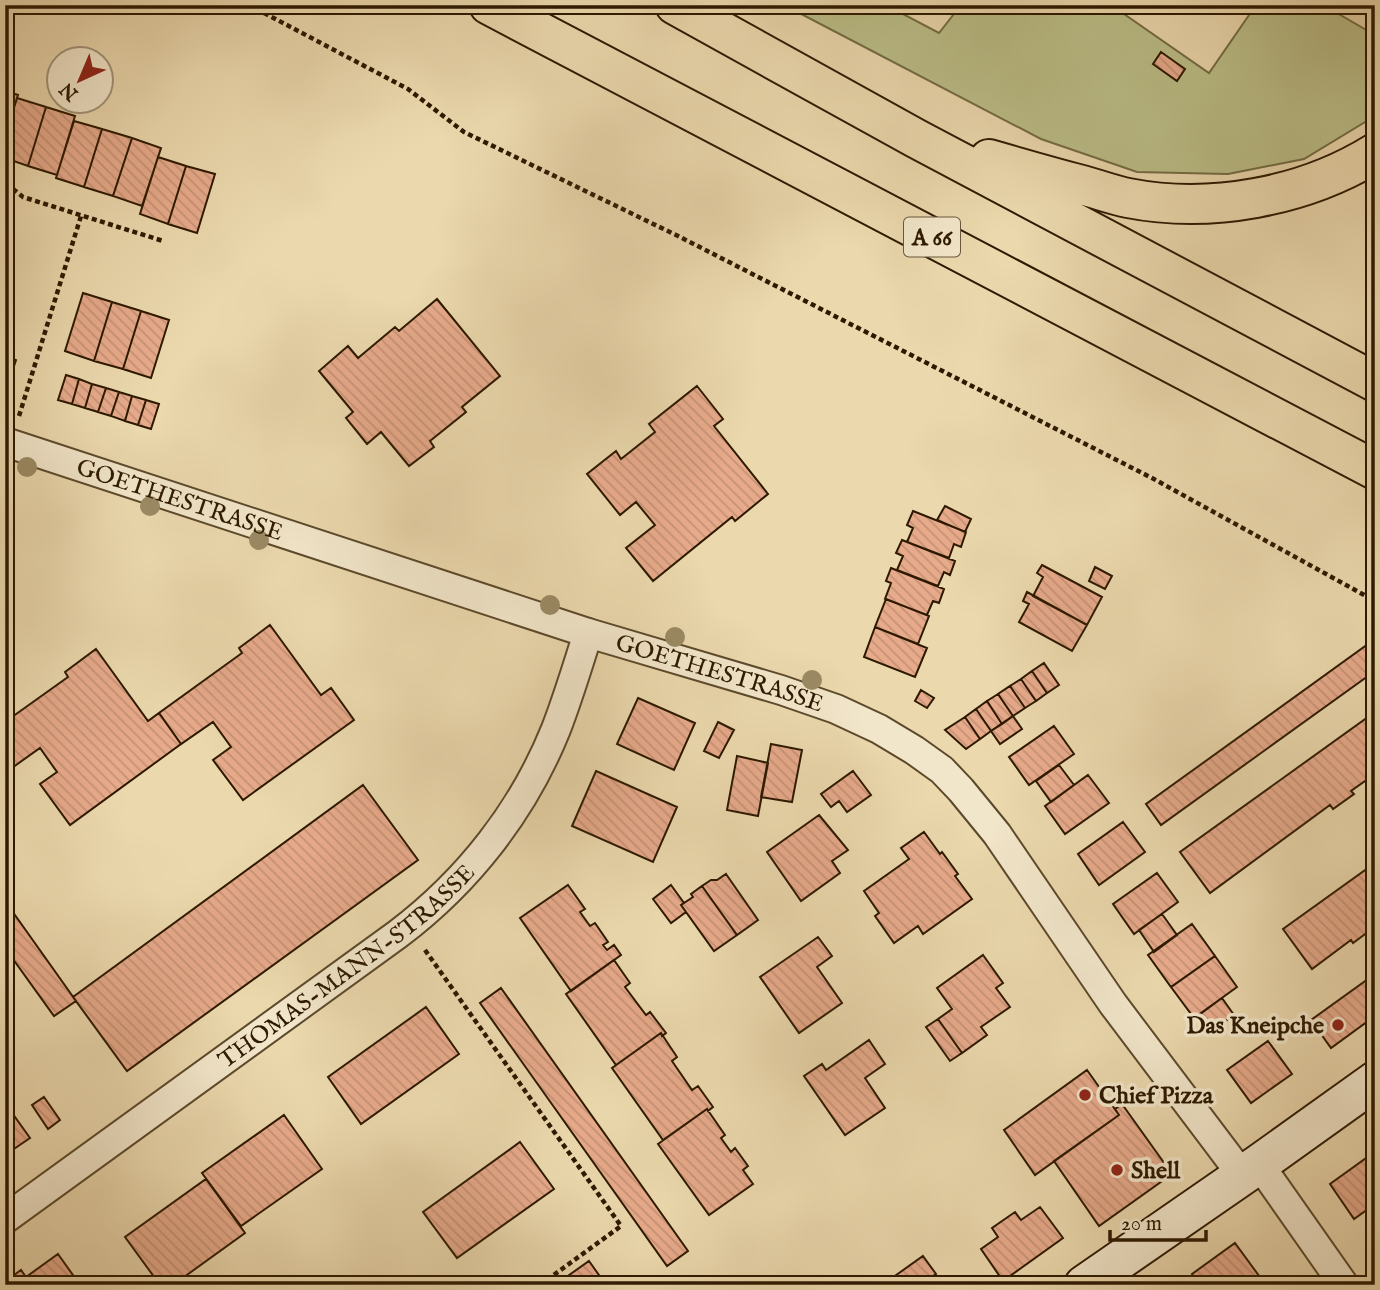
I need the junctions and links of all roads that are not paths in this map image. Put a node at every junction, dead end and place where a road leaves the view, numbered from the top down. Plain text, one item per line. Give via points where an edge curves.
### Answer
1 (489, 5) edge
2 (675, 5) edge
3 (917, 139) junction
4 (1375, 153) edge
5 (1375, 382) edge
6 (8, 443) edge
7 (1375, 470) edge
8 (588, 633) junction
9 (1375, 1081) edge
10 (1250, 1169) junction
11 (5, 1219) edge
12 (1084, 1285) edge
13 (1344, 1285) edge

1 - 7 highway, A 66
2 - 3 highway
3 - 4 highway via 1127,198 1168,204 1288,192 1353,167
3 - 5 highway
6 - 8 street, GOETHESTRASSE
8 - 10 street, GOETHESTRASSE via 836,709 879,729 942,770 997,834 1113,1004
8 - 11 street, THOMAS-MANN-STRASSE via 544,757 515,809 452,887 408,926
9 - 10 street
10 - 12 street
10 - 13 street, GOETHESTRASSE

